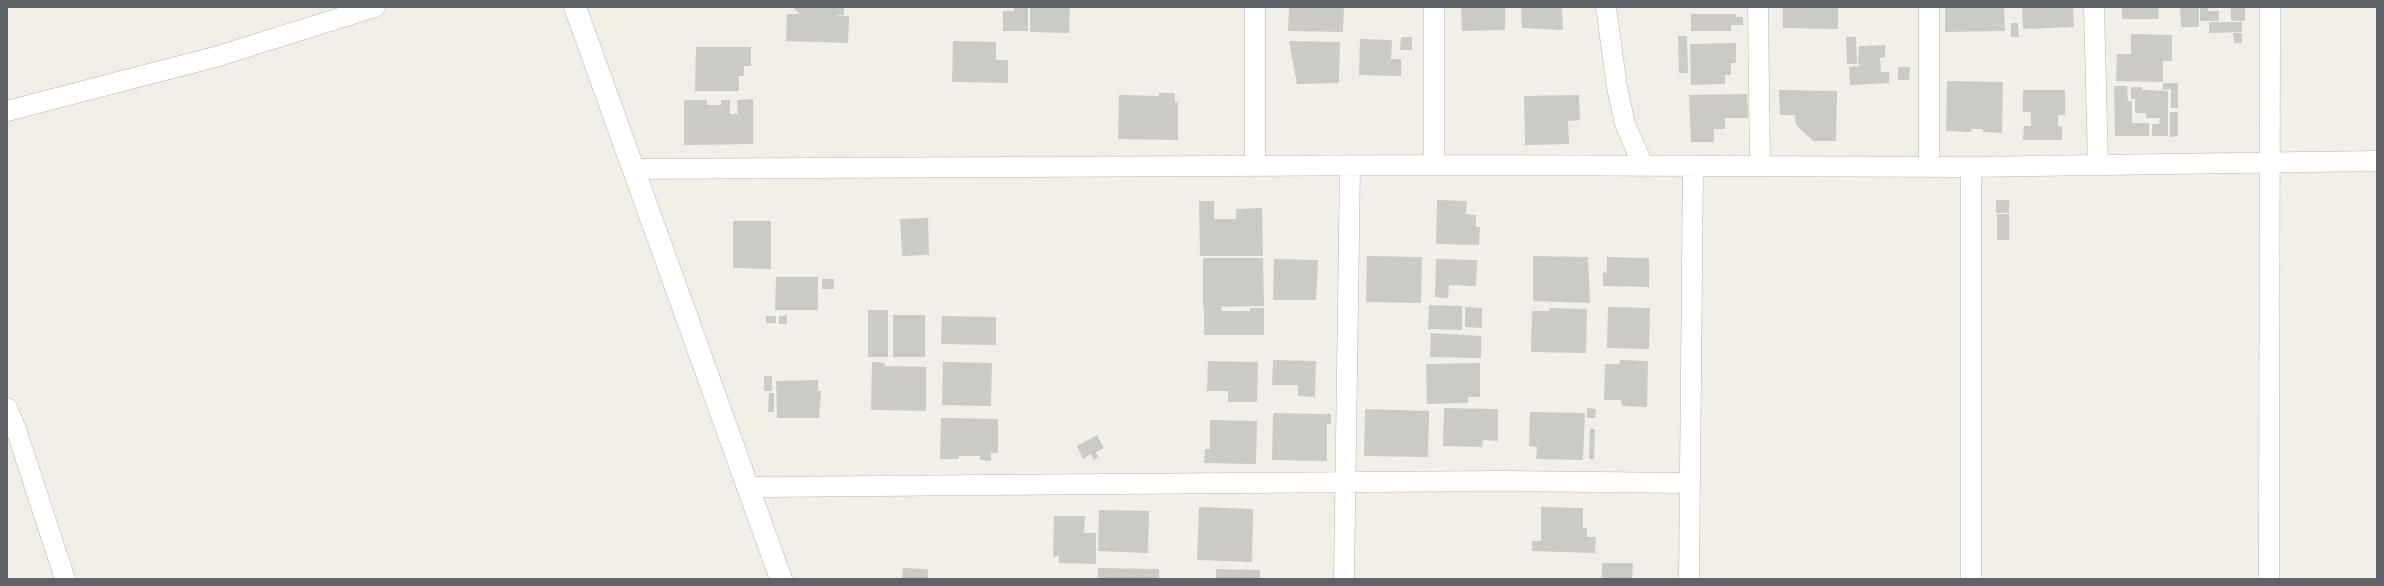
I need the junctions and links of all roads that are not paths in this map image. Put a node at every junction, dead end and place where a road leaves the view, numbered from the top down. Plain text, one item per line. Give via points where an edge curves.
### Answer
1 (375, 7) edge
2 (575, 7) edge
3 (1255, 7) edge
4 (1434, 7) edge
5 (1606, 7) edge
6 (1758, 7) edge
7 (1929, 7) edge
8 (2094, 7) edge
9 (2270, 7) edge
10 (7, 112) edge
11 (2269, 161) junction
12 (2377, 161) edge
13 (2098, 164) junction
14 (1434, 165) junction
15 (1643, 165) junction
16 (1255, 166) junction
17 (1350, 166) junction
18 (1693, 166) junction
19 (1760, 166) junction
20 (1929, 167) junction
21 (1971, 167) junction
22 (633, 169) junction
23 (7, 408) edge
24 (1347, 482) junction
25 (1689, 483) junction
26 (748, 487) junction
27 (65, 579) edge
28 (781, 579) edge
29 (1344, 579) edge
30 (1690, 579) edge
31 (1971, 579) edge
32 (2269, 579) edge

1 - 10 street via 215,57
2 - 22 street
3 - 16 street
4 - 14 street
5 - 15 street via 1625,124
6 - 19 street
7 - 20 street
8 - 13 street
9 - 11 street
11 - 12 street
11 - 13 street
11 - 32 street
13 - 21 street
14 - 15 street
14 - 17 street
15 - 18 street
16 - 17 street
16 - 22 street
17 - 24 street
18 - 19 street
18 - 25 street
19 - 20 street
20 - 21 street
21 - 31 street
22 - 26 street
23 - 27 street
24 - 25 street
24 - 26 street
24 - 29 street
25 - 30 street
26 - 28 street

